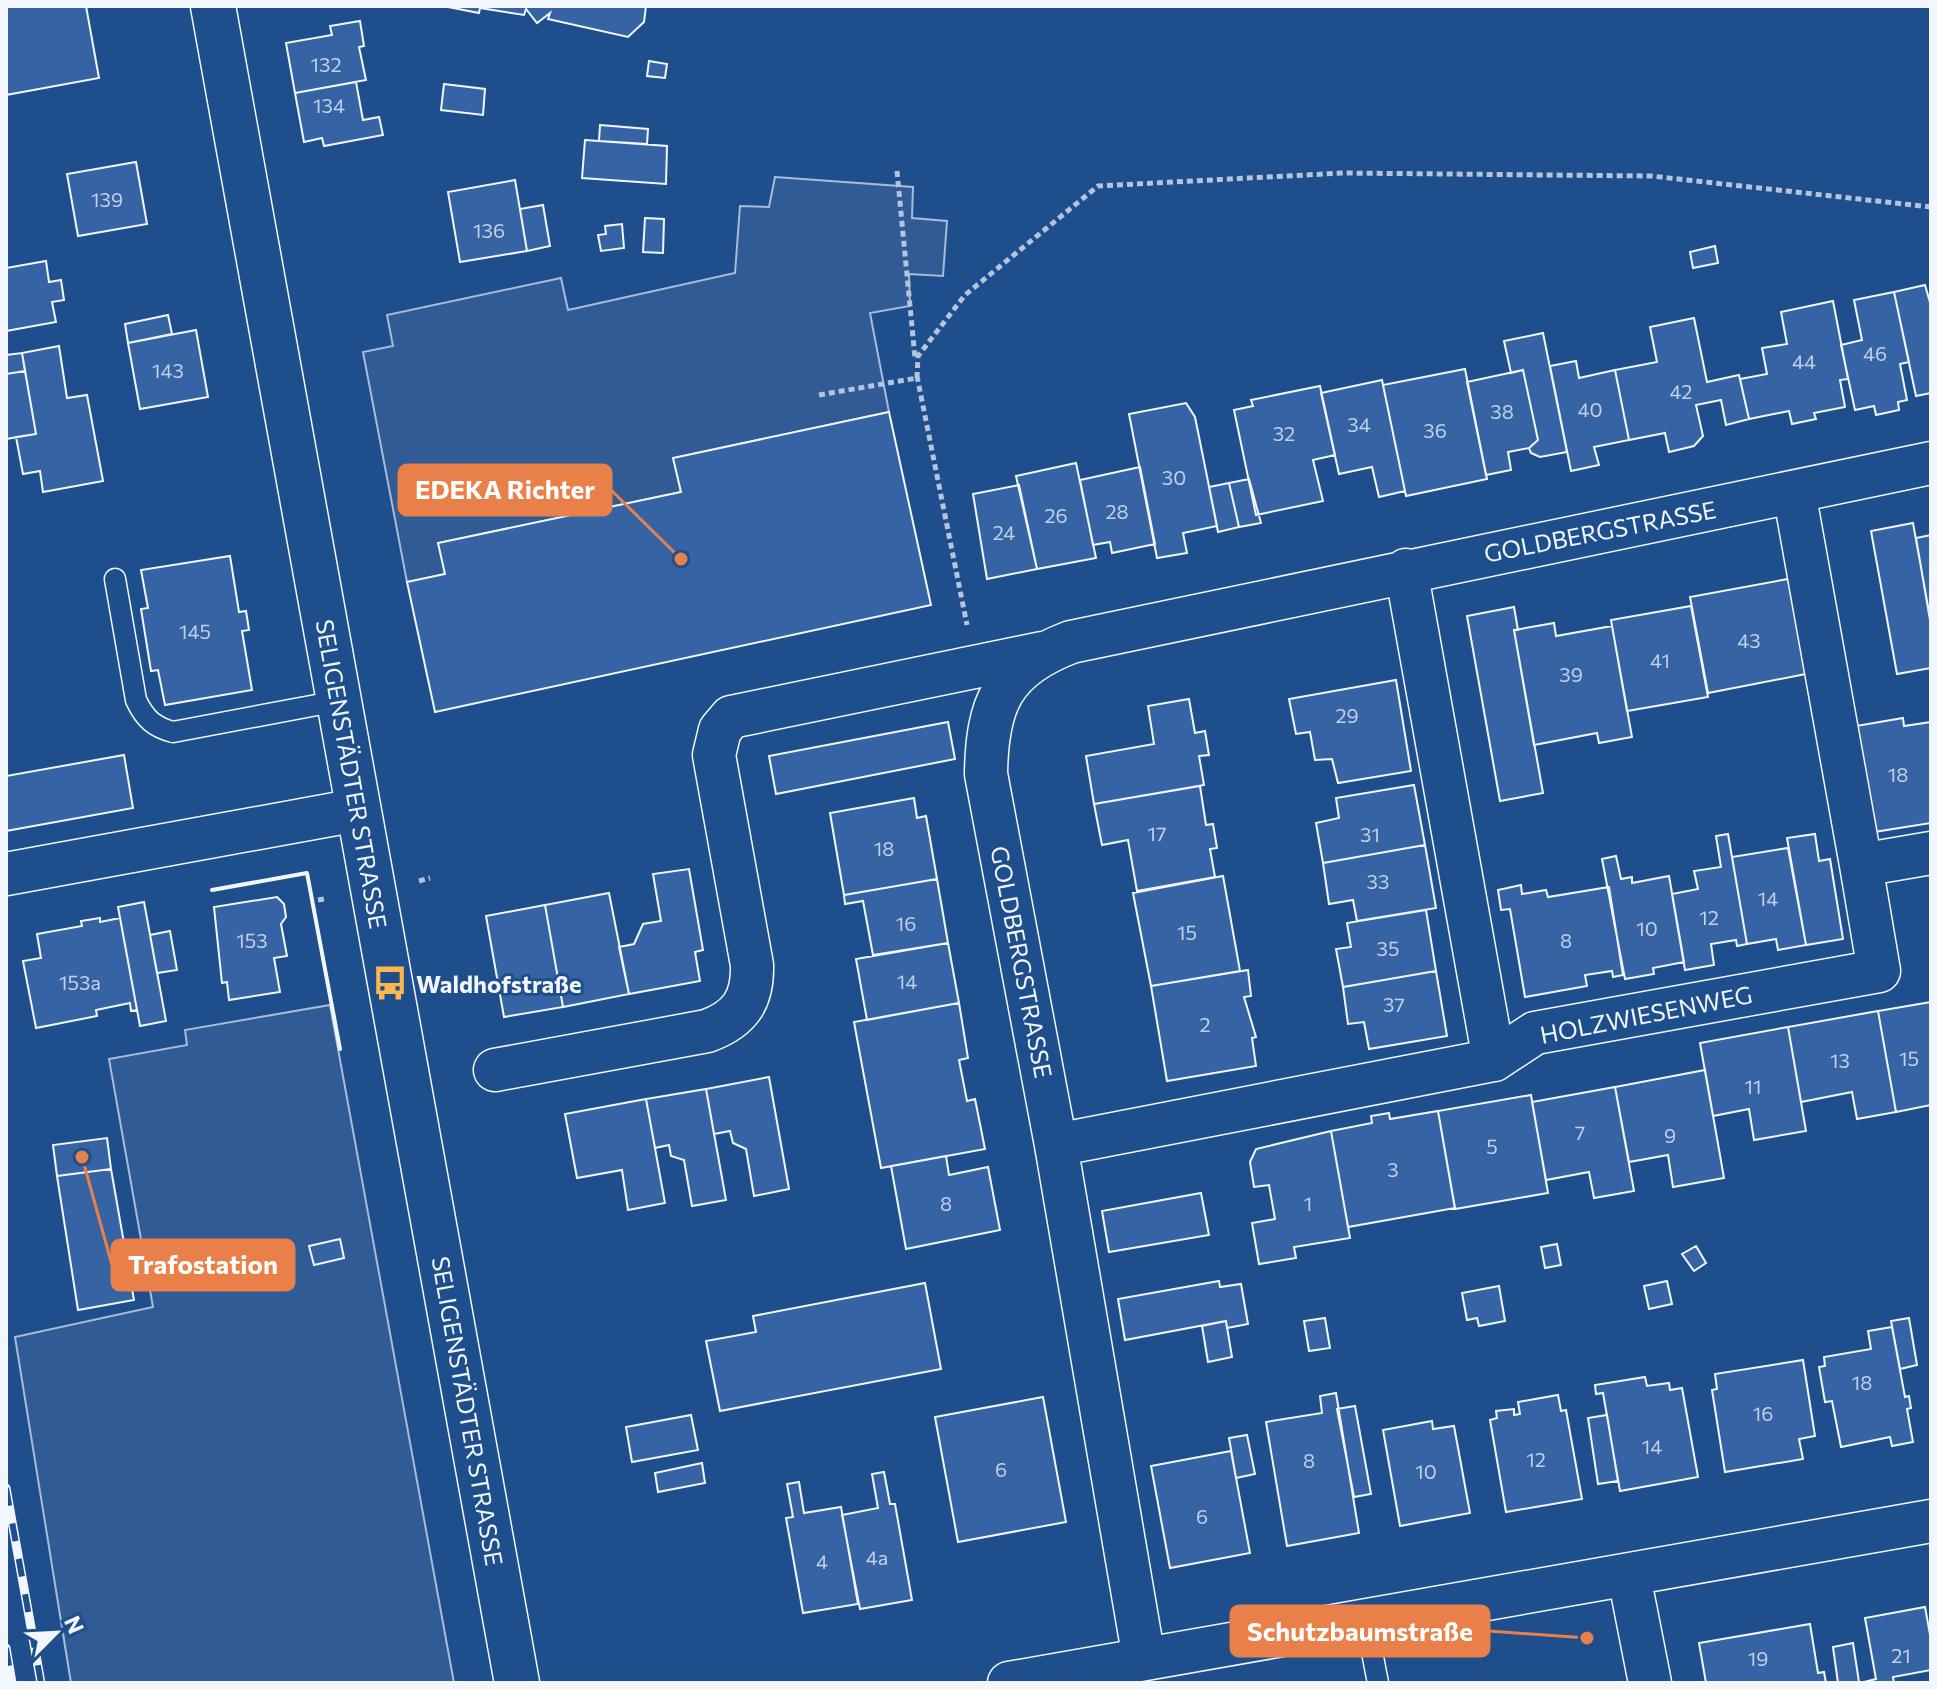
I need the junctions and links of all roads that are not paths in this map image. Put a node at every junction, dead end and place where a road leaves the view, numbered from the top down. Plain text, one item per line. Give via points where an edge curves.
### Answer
1 (213, 6) edge
2 (1931, 463) edge
3 (1794, 492) junction
4 (1406, 570) junction
5 (115, 579) dead end
6 (1042, 653) junction
7 (338, 701) junction
8 (357, 810) junction
9 (1931, 853) edge
10 (1861, 865) junction
11 (6, 874) edge
12 (1494, 1060) junction
13 (495, 1070) dead end
14 (1056, 1145) junction
15 (1931, 1521) edge
16 (1629, 1576) junction
17 (1366, 1621) junction
18 (1144, 1659) junction
19 (517, 1683) edge
20 (1009, 1683) edge
21 (1378, 1683) edge
22 (1650, 1683) edge

1 - 7 street, SELIGENSTÄDTER STRASSE
2 - 3 street, GOLDBERGSTRASSE
3 - 4 street, GOLDBERGSTRASSE
3 - 10 street
4 - 6 street, GOLDBERGSTRASSE via 1071,642
4 - 12 street
5 - 7 lane via 136,700 143,716 158,728 173,732
6 - 13 street via 731,717 720,730 714,755 752,965 752,985 740,1012 707,1031
6 - 14 street, GOLDBERGSTRASSE via 1004,688 993,708 986,774
7 - 8 street, SELIGENSTÄDTER STRASSE
8 - 11 street
8 - 19 street, SELIGENSTÄDTER STRASSE
9 - 10 street
10 - 12 street, HOLZWIESENWEG via 1879,971 1535,1033
12 - 14 street, HOLZWIESENWEG
14 - 18 street, GOLDBERGSTRASSE
15 - 16 street
16 - 17 street
16 - 22 street
17 - 18 street
17 - 21 lane
18 - 20 street

